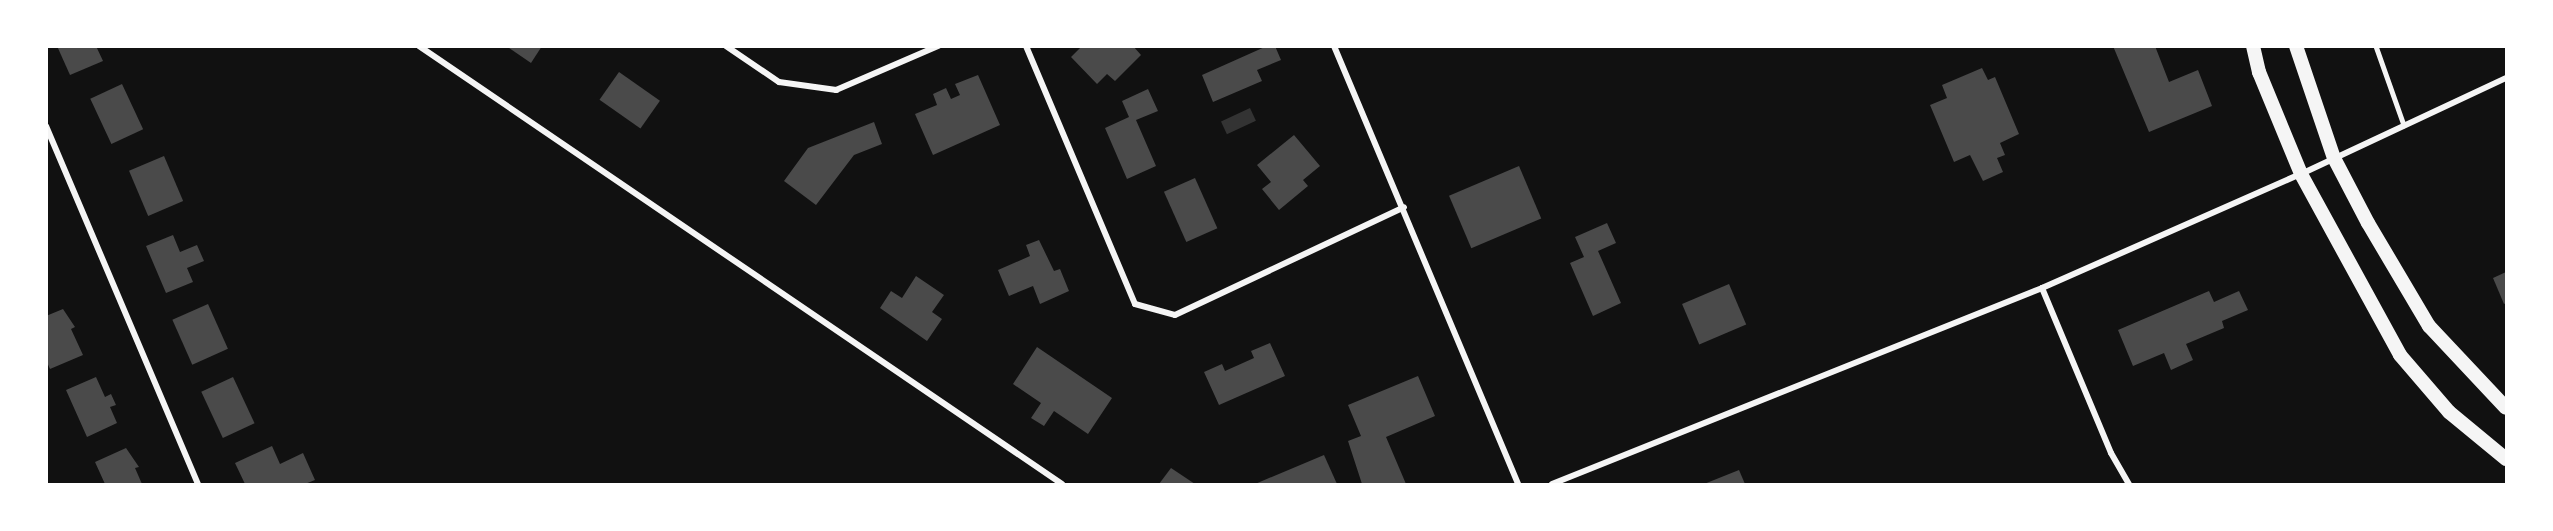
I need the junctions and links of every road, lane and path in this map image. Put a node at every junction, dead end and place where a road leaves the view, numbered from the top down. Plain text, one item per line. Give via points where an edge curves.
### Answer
1 (419, 46) edge
2 (726, 46) edge
3 (938, 46) edge
4 (1026, 46) edge
5 (1334, 46) edge
6 (2253, 46) edge
7 (2296, 46) edge
8 (2376, 46) edge
9 (430, 49) edge
10 (2506, 78) edge
11 (2404, 125) junction
12 (46, 126) edge
13 (2334, 158) junction
14 (2301, 174) junction
15 (1404, 207) junction
16 (2042, 288) junction
17 (2506, 408) edge
18 (2506, 459) edge
19 (198, 484) edge
20 (1062, 484) edge
21 (1518, 484) edge
22 (1552, 484) edge
23 (2129, 484) edge

1 - 9 street
2 - 3 street via 779,82 836,90
4 - 15 street via 1135,304 1175,315
5 - 15 street
6 - 14 main road via 2259,72
7 - 13 main road
8 - 11 lane
9 - 20 street
10 - 11 street
11 - 13 street
12 - 19 street
13 - 14 street
13 - 17 main road via 2429,326
14 - 16 street
14 - 18 main road via 2400,355 2449,412
15 - 21 street
16 - 22 street
16 - 23 street via 2111,453

